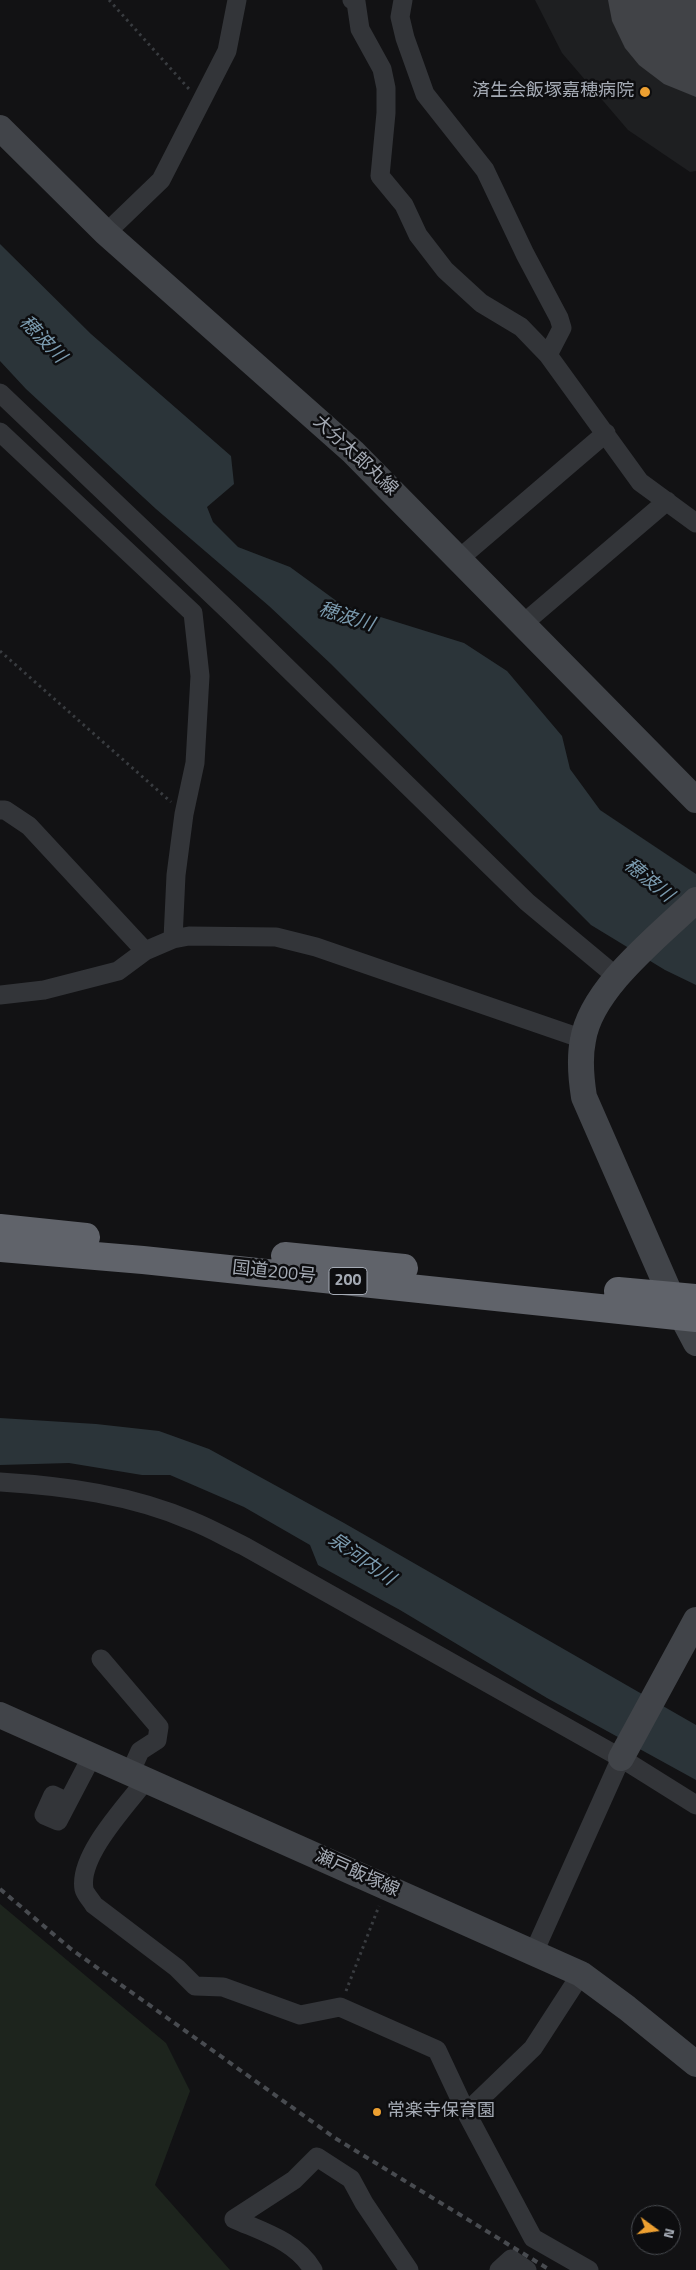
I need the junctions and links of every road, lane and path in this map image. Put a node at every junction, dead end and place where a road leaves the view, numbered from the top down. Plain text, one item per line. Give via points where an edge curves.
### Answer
1 (108, 0) edge
2 (237, 0) edge
3 (352, 0) edge
4 (403, 0) edge
5 (201, 103) junction
6 (0, 128) edge
7 (106, 233) junction
8 (548, 355) junction
9 (0, 393) edge
10 (0, 432) edge
11 (606, 433) junction
12 (667, 501) junction
13 (696, 523) edge
14 (460, 558) junction
15 (524, 623) junction
16 (0, 651) edge
17 (696, 800) edge
18 (0, 810) edge
19 (184, 814) junction
20 (696, 900) edge
21 (174, 939) junction
22 (144, 951) junction
23 (617, 977) junction
24 (0, 995) edge
25 (583, 1039) junction
26 (0, 1228) edge
27 (0, 1248) edge
28 (686, 1307) edge
29 (696, 1343) edge
30 (0, 1482) edge
31 (696, 1620) edge
32 (101, 1660) dead end
33 (0, 1715) edge
34 (92, 1756) junction
35 (620, 1758) junction
36 (138, 1777) junction
37 (68, 1802) dead end
38 (696, 1805) edge
39 (386, 1887) junction
40 (534, 1952) junction
41 (581, 1974) junction
42 (340, 2007) junction
43 (696, 2064) edge
44 (467, 2114) junction
45 (313, 2270) edge
46 (409, 2270) edge
47 (499, 2270) edge
48 (527, 2270) edge
49 (590, 2270) edge

1 - 5 path
2 - 5 street via 228,51
3 - 8 street via 356,2 360,29 382,69 386,88 380,176 404,205 418,235 445,270 481,303 521,327
4 - 8 street via 400,17 425,94 485,170 559,318 562,328
5 - 7 street via 161,180
6 - 7 main road, 大分太郎丸線
7 - 14 main road, 大分太郎丸線 via 353,452
8 - 11 street
9 - 23 street via 527,902
10 - 19 street via 193,613 200,676 195,762
11 - 12 street via 640,482
11 - 14 street
12 - 13 street
12 - 15 street
14 - 15 main road, 大分太郎丸線
15 - 17 main road, 大分太郎丸線
16 - 19 path
18 - 22 street via 29,826
19 - 21 street via 176,875
20 - 23 main road
21 - 22 street
21 - 25 street via 189,936 276,937 316,947
22 - 24 street via 118,970 44,990
23 - 25 main road via 596,1004
25 - 28 main road via 580,1074 584,1097
26 - 28 highway, 国道200号 / 200
27 - 28 highway, 国道200号 / 200
28 - 29 main road
30 - 35 street via 54,1485 149,1506 191,1520 244,1546
31 - 35 main road
32 - 36 street via 159,1727 157,1740 140,1751
33 - 34 main road, 瀬戸飯塚線
34 - 36 main road, 瀬戸飯塚線
34 - 37 street
35 - 38 street
35 - 40 street
36 - 39 main road, 瀬戸飯塚線
36 - 42 street via 92,1852 83,1876 84,1891 94,1905 177,1968 195,1986 223,1987 300,2015
39 - 40 main road, 瀬戸飯塚線
39 - 42 path
40 - 41 main road, 瀬戸飯塚線
41 - 43 main road, 瀬戸飯塚線
41 - 44 street via 533,2048
42 - 44 street via 437,2050
44 - 49 street via 534,2238
45 - 46 street via 307,2259 288,2243 234,2219 294,2180 317,2157 351,2179
47 - 48 street via 511,2259

